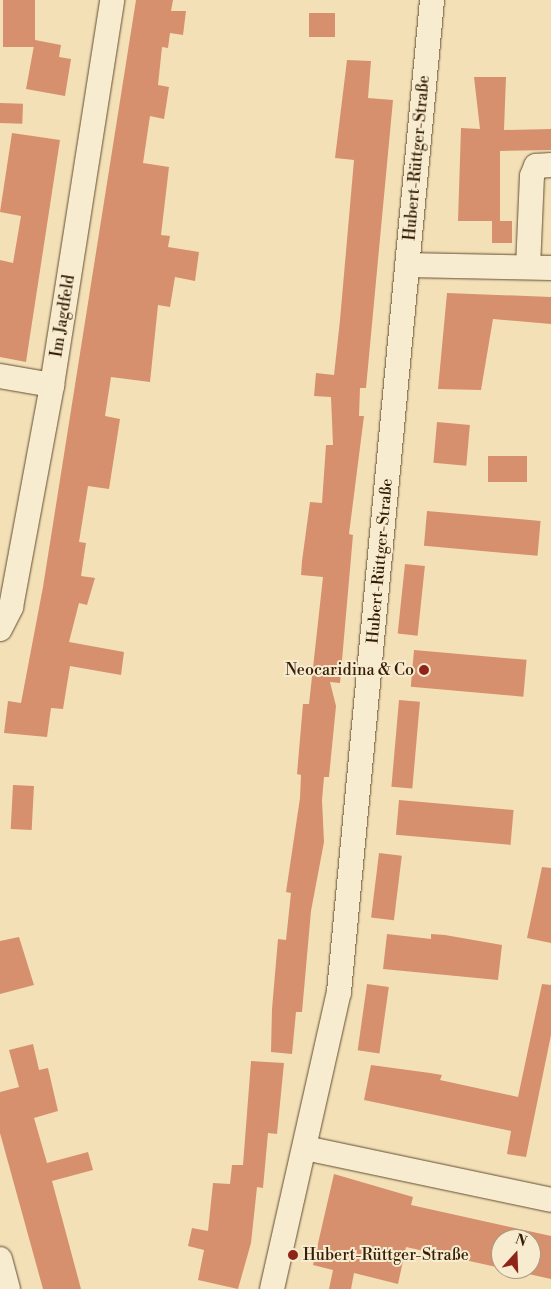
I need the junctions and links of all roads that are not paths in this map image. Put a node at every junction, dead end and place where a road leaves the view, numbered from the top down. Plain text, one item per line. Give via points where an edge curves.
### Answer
1 (112, 0) edge
2 (432, 0) edge
3 (551, 165) edge
4 (407, 265) junction
5 (540, 268) edge
6 (0, 376) edge
7 (52, 385) junction
8 (0, 629) edge
9 (305, 1148) junction
10 (550, 1195) edge
11 (0, 1258) edge
12 (8, 1289) edge
13 (272, 1289) edge

1 - 7 street, Im Jagdfeld
2 - 4 street, Hubert-Rüttger-Straße
3 - 5 street via 536,166 532,176
4 - 5 street
4 - 9 street, Hubert-Rüttger-Straße via 339,992
6 - 7 street
7 - 8 street, Im Jagdfeld via 10,607
9 - 10 street
9 - 13 street, Hubert-Rüttger-Straße
11 - 12 street

